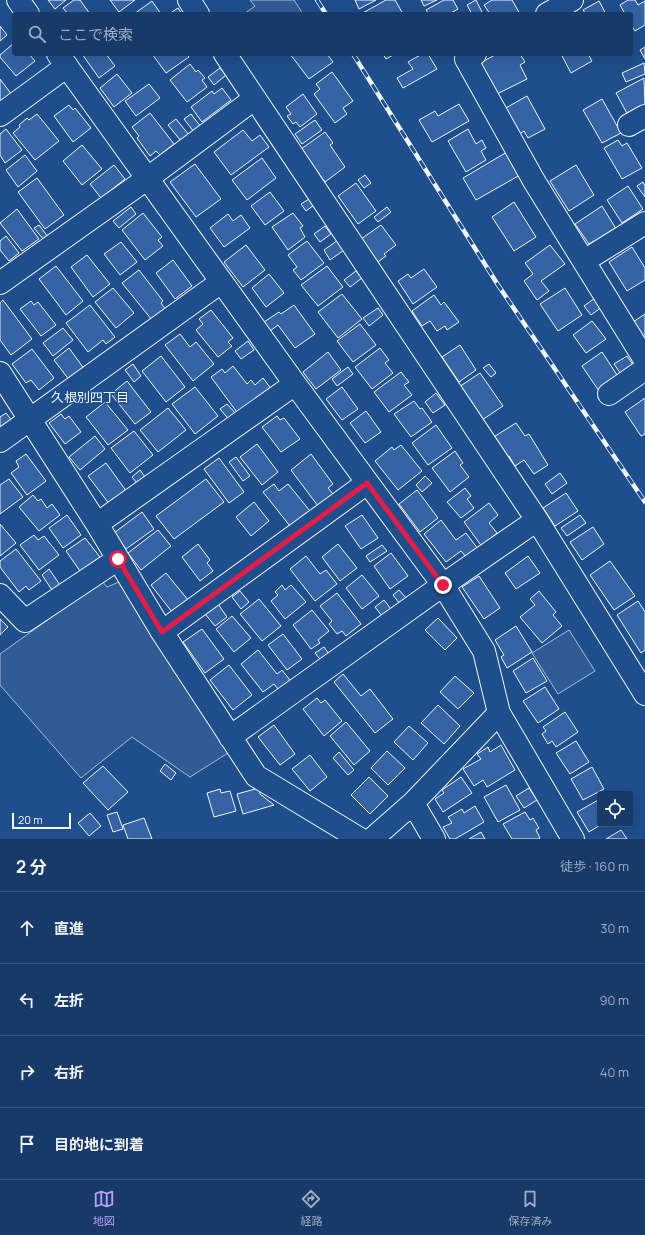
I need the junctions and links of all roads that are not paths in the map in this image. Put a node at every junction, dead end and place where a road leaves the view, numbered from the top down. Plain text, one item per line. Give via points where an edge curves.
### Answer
1 (18, 0) edge
2 (189, 0) edge
3 (572, 0) edge
4 (27, 12) edge
5 (197, 12) edge
6 (551, 12) edge
7 (225, 56) edge
8 (471, 56) edge
9 (63, 60) edge
10 (254, 99) junction
11 (0, 115) edge
12 (148, 178) junction
13 (645, 223) edge
14 (584, 261) junction
15 (221, 282) junction
16 (0, 283) edge
17 (645, 360) edge
18 (645, 369) edge
19 (0, 373) edge
20 (295, 384) junction
21 (609, 394) dead end
22 (30, 419) junction
23 (0, 441) edge
24 (367, 483) junction
25 (537, 520) junction
26 (97, 524) junction
27 (118, 559) junction
28 (443, 585) junction
29 (0, 595) edge
30 (162, 632) junction
31 (645, 694) edge
32 (499, 713) junction
33 (230, 737) junction
34 (413, 803) junction
35 (360, 839) edge
36 (372, 839) edge
37 (434, 839) edge
38 (573, 839) edge

1 - 4 street
2 - 5 street
3 - 6 street
7 - 10 street
8 - 14 street via 466,59 534,181
9 - 11 street
9 - 12 street
10 - 12 street
10 - 25 street
12 - 15 street
12 - 16 street
13 - 14 street
14 - 17 street
15 - 20 street
15 - 22 street
18 - 21 street
19 - 22 street
20 - 24 street
20 - 26 street
22 - 23 street
22 - 26 street
24 - 28 street
24 - 30 street
25 - 28 street
25 - 31 street
26 - 27 street
27 - 29 street via 25,621
27 - 30 street
28 - 32 street via 484,651
28 - 33 street
30 - 33 street
32 - 34 street
32 - 38 street
33 - 35 street via 256,776
34 - 36 street
34 - 37 street

